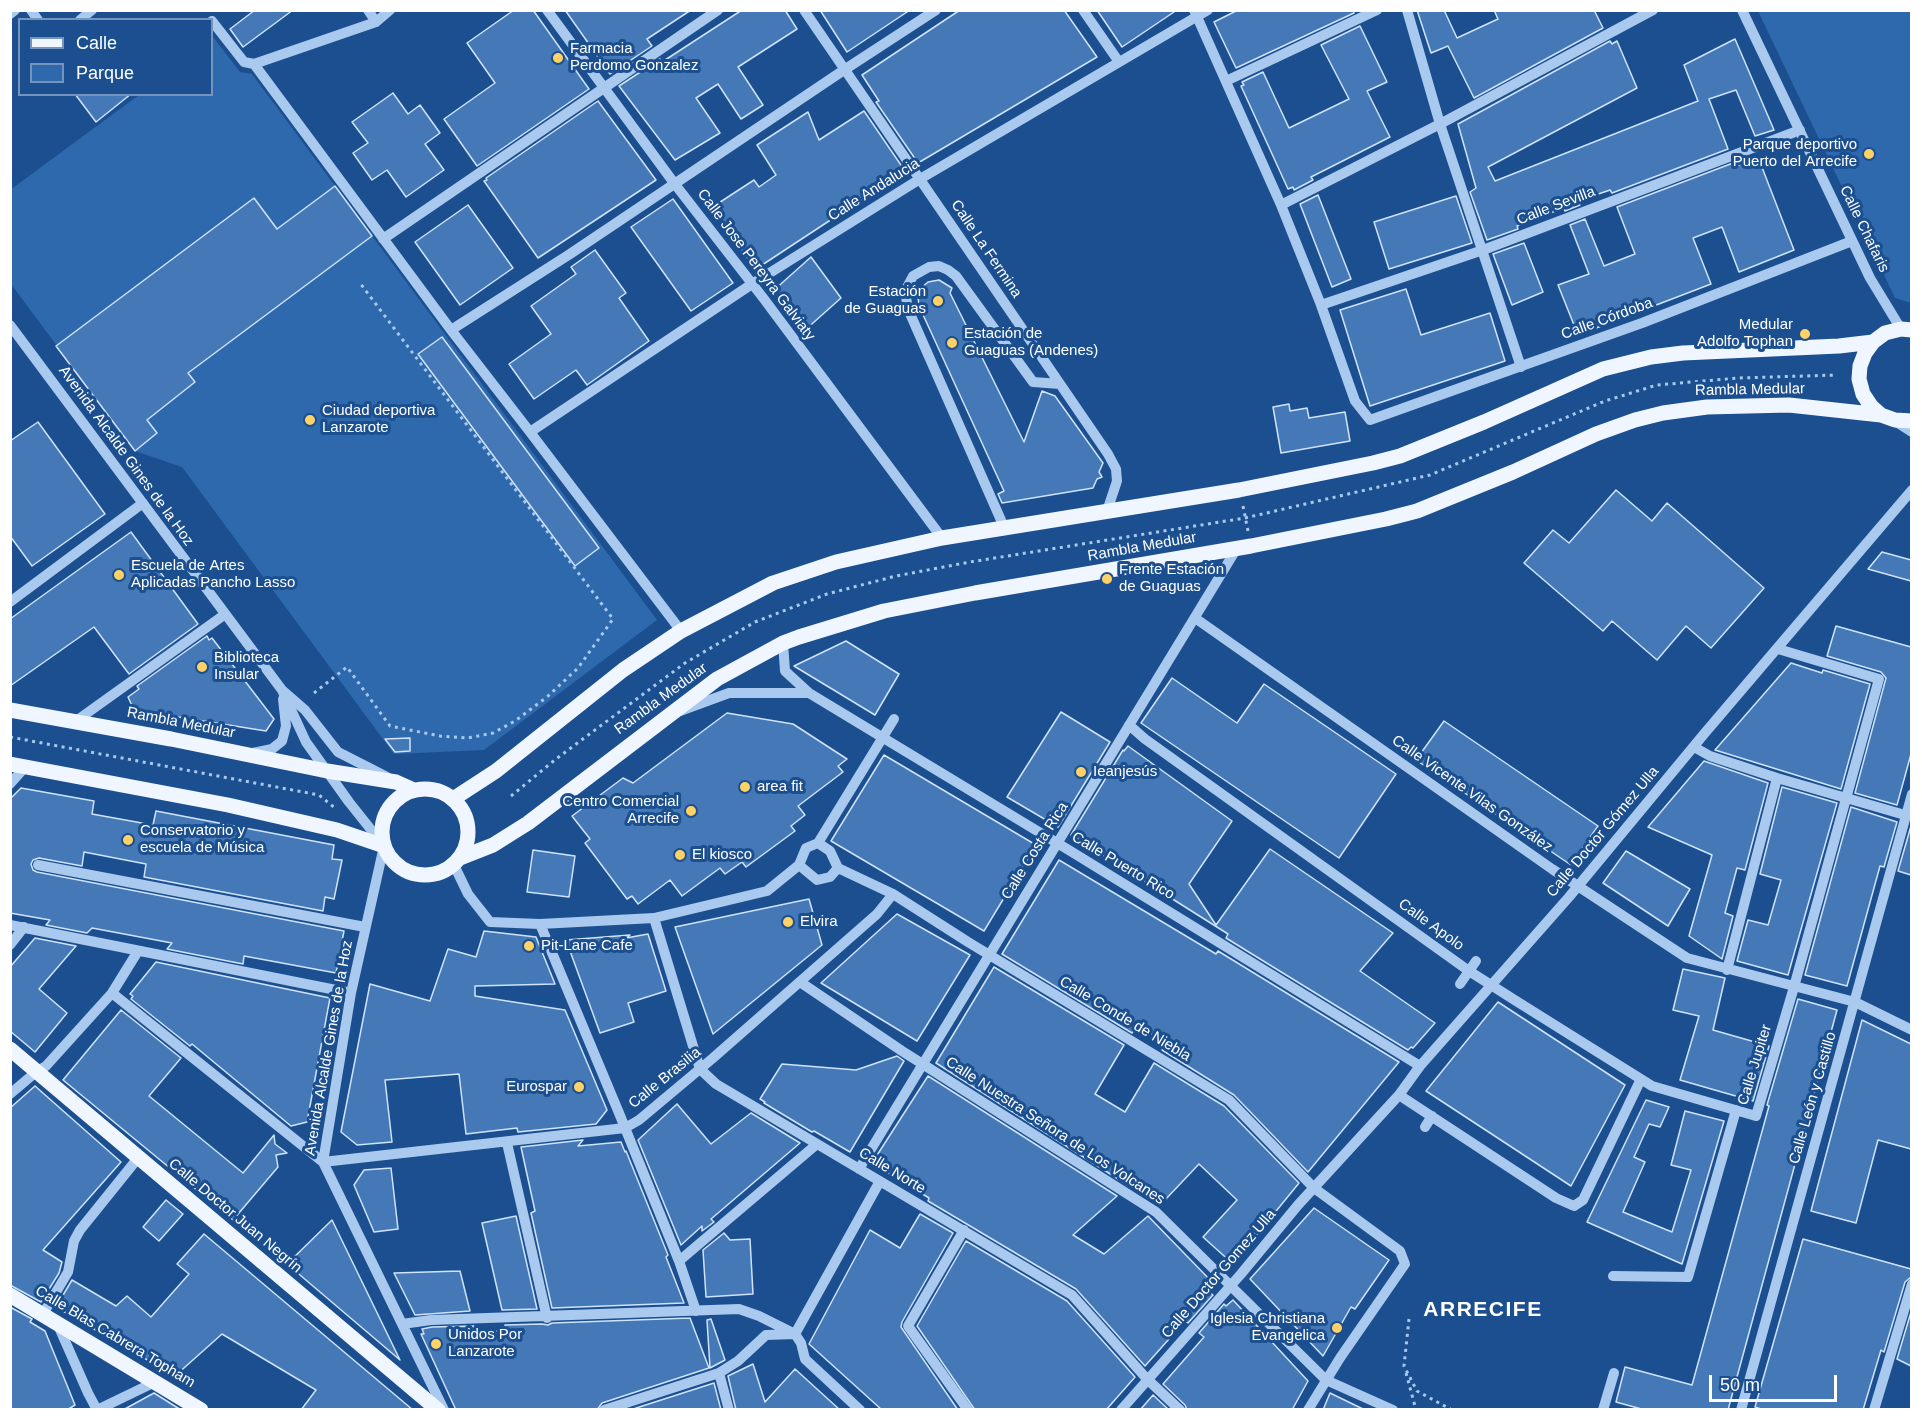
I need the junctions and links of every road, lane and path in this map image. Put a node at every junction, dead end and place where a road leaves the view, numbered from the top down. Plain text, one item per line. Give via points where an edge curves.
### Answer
1 (15, 10) edge
2 (368, 10) edge
3 (390, 10) edge
4 (547, 10) edge
5 (718, 10) edge
6 (804, 10) edge
7 (936, 10) edge
8 (1083, 10) edge
9 (1208, 10) edge
10 (1377, 10) edge
11 (1407, 10) edge
12 (1653, 10) edge
13 (1742, 10) edge
14 (1195, 13) edge
15 (10, 14) edge
16 (213, 22) edge
17 (376, 22) junction
18 (1119, 62) junction
19 (249, 63) junction
20 (844, 70) junction
21 (1226, 81) junction
22 (602, 88) junction
23 (1440, 124) junction
24 (1800, 130) junction
25 (920, 179) junction
26 (674, 183) junction
27 (1281, 205) junction
28 (383, 239) junction
29 (1852, 241) junction
30 (1483, 250) junction
31 (360, 283) dead end
32 (752, 284) junction
33 (1321, 305) junction
34 (10, 325) edge
35 (1908, 328) edge
36 (451, 330) junction
37 (1873, 342) junction
38 (1521, 367) junction
39 (1837, 375) dead end
40 (1060, 384) junction
41 (1888, 417) junction
42 (1911, 421) edge
43 (530, 432) junction
44 (1911, 432) edge
45 (1911, 490) edge
46 (143, 503) junction
47 (1242, 506) dead end
48 (1107, 511) junction
49 (1245, 518) junction
50 (1004, 527) junction
51 (1249, 536) dead end
52 (942, 538) junction
53 (1237, 548) junction
54 (10, 602) edge
55 (224, 615) junction
56 (1196, 618) junction
57 (681, 631) junction
58 (783, 643) junction
59 (1778, 649) junction
60 (282, 690) junction
61 (314, 693) dead end
62 (809, 693) junction
63 (10, 710) edge
64 (671, 714) junction
65 (894, 719) dead end
66 (76, 721) junction
67 (1130, 725) junction
68 (10, 737) edge
69 (882, 737) junction
70 (1694, 747) junction
71 (248, 754) junction
72 (10, 764) edge
73 (26, 766) junction
74 (327, 771) junction
75 (1777, 778) junction
76 (396, 782) junction
77 (10, 784) edge
78 (414, 790) junction
79 (1911, 794) edge
80 (511, 796) dead end
81 (1845, 797) junction
82 (453, 799) junction
83 (339, 811) dead end
84 (1905, 815) junction
85 (818, 843) junction
86 (1056, 843) junction
87 (384, 846) junction
88 (457, 862) junction
89 (38, 865) dead end
90 (799, 866) junction
91 (838, 868) junction
92 (1578, 886) junction
93 (893, 894) junction
94 (654, 918) junction
95 (540, 924) junction
96 (10, 925) edge
97 (24, 927) junction
98 (365, 927) junction
99 (10, 945) edge
100 (138, 951) junction
101 (989, 954) junction
102 (1476, 961) dead end
103 (1728, 970) junction
104 (1469, 971) junction
105 (800, 982) junction
106 (1460, 984) dead end
107 (1492, 986) junction
108 (1794, 987) junction
109 (112, 993) junction
110 (351, 993) junction
111 (1856, 1002) junction
112 (1911, 1030) edge
113 (10, 1049) edge
114 (923, 1062) junction
115 (1420, 1066) junction
116 (700, 1069) junction
117 (36, 1072) junction
118 (1641, 1079) junction
119 (10, 1094) edge
120 (1399, 1095) junction
121 (1736, 1110) junction
122 (1432, 1116) junction
123 (1425, 1127) dead end
124 (625, 1128) junction
125 (507, 1143) junction
126 (817, 1144) junction
127 (138, 1158) junction
128 (323, 1162) junction
129 (859, 1169) junction
130 (879, 1181) junction
131 (1314, 1188) junction
132 (964, 1230) junction
133 (679, 1261) junction
134 (1613, 1276) dead end
135 (1911, 1284) edge
136 (1230, 1286) junction
137 (10, 1295) edge
138 (696, 1311) junction
139 (43, 1314) junction
140 (547, 1318) junction
141 (1409, 1319) dead end
142 (57, 1322) junction
143 (402, 1324) junction
144 (795, 1334) junction
145 (1404, 1366) junction
146 (719, 1373) junction
147 (1614, 1373) dead end
148 (1147, 1379) junction
149 (1326, 1380) junction
150 (155, 1382) junction
151 (97, 1409) edge
152 (201, 1410) edge
153 (438, 1410) edge
154 (444, 1410) edge
155 (604, 1410) edge
156 (729, 1410) edge
157 (860, 1410) edge
158 (968, 1410) edge
159 (1121, 1410) edge
160 (1180, 1410) edge
161 (1308, 1410) edge
162 (1393, 1410) edge
163 (1416, 1410) edge
164 (1452, 1410) edge
165 (1603, 1410) edge
166 (1741, 1410) edge
167 (1874, 1410) edge

1 - 15 street
2 - 17 street
3 - 17 street
4 - 22 street, Calle Jose Pereyra Galviaty
5 - 22 street
6 - 20 street, Calle La Fermina
7 - 20 street
8 - 18 street
9 - 14 street, Calle Andalucia
10 - 21 street
11 - 23 street
12 - 23 street
13 - 24 street, Calle Chafaris
14 - 18 street, Calle Andalucia
14 - 21 street
16 - 19 street
17 - 19 street
18 - 25 street, Calle Andalucia
19 - 28 street
20 - 25 street, Calle La Fermina
20 - 26 street
21 - 27 street
22 - 26 street, Calle Jose Pereyra Galviaty
22 - 28 street
23 - 27 street
23 - 30 street
24 - 29 street, Calle Chafaris
24 - 30 street, Calle Sevilla
25 - 32 street, Calle Andalucia
25 - 40 street, Calle La Fermina
26 - 32 street, Calle Jose Pereyra Galviaty
26 - 36 street
27 - 33 street
28 - 36 street
29 - 35 street, Calle Chafaris via 1870,278
29 - 38 street, Calle Córdoba
30 - 33 street, Calle Sevilla
30 - 38 street
31 - 61 path via 613,619 578,668 547,697 493,733 468,738 390,726 347,667
32 - 43 street, Calle Andalucia
32 - 52 street, Calle Jose Pereyra Galviaty
33 - 38 street, Calle Córdoba via 1355,401 1371,420
34 - 46 street, Avenida Alcalde Gines de la Hoz
35 - 37 main road via 1885,333
36 - 43 street
37 - 41 main road via 1860,366 1859,379 1871,406
37 - 48 main road via 1651,357 1603,369 1400,456 1239,490
39 - 49 path via 1657,385 1605,401 1430,475
40 - 48 street, Calle La Fermina via 1116,469 1117,481
40 - 50 street via 1033,382 948,270 929,267 913,276 905,291 908,309
41 - 42 main road, Rambla Medular
41 - 44 street
41 - 53 main road, Rambla Medular via 1790,405 1707,407 1663,413 1596,434 1417,511
43 - 57 street
45 - 59 street, Calle Doctor Gómez Ulla
46 - 54 street
46 - 55 street, Avenida Alcalde Gines de la Hoz
47 - 49 path
48 - 50 main road
49 - 51 path
49 - 80 path via 970,562 827,594 755,622 685,663
50 - 52 main road
52 - 57 main road via 836,562 773,583
53 - 56 street, Calle Costa Rica
53 - 58 main road, Rambla Medular via 884,611
55 - 60 street, Avenida Alcalde Gines de la Hoz
55 - 66 street
56 - 67 street, Calle Costa Rica
56 - 92 street, Calle Vicente Vilas González
57 - 82 main road via 623,670 496,771
58 - 62 street, Calle Puerto Rico via 785,671
58 - 64 main road, Rambla Medular via 717,680
59 - 70 street, Calle Doctor Gómez Ulla
59 - 81 street, Calle Jupiter via 1879,679
60 - 71 street via 286,726 282,741 272,749
60 - 74 street, Avenida Alcalde Gines de la Hoz via 306,742
60 - 76 street, Avenida Alcalde Gines de la Hoz via 305,710 338,752
62 - 64 street via 729,693
62 - 69 street, Calle Puerto Rico
63 - 66 main road, Rambla Medular
64 - 88 main road, Rambla Medular via 528,823
65 - 69 street
66 - 71 main road, Rambla Medular
67 - 86 street, Calle Costa Rica
67 - 104 street, Calle Apolo
68 - 83 path via 319,795
69 - 85 street
69 - 86 street, Calle Puerto Rico
70 - 75 street
70 - 92 street, Calle Doctor Gómez Ulla
71 - 74 main road, Rambla Medular
72 - 73 main road
73 - 77 street
73 - 87 main road via 228,805 337,830
74 - 76 main road, Rambla Medular
74 - 87 street, Avenida Alcalde Gines de la Hoz
75 - 81 street
75 - 103 street
76 - 78 main road, Rambla Medular
78 - 82 main road via 440,791
78 - 87 main road via 398,798 387,811 382,828
79 - 84 street, Calle León y Castillo
81 - 84 street
81 - 108 street, Calle Jupiter
82 - 88 main road via 462,808 469,831
84 - 111 street, Calle León y Castillo
85 - 90 street via 806,848
85 - 91 street via 830,851
86 - 101 street, Calle Costa Rica
86 - 115 street, Calle Puerto Rico
87 - 88 main road via 394,863 420,875 445,871
87 - 98 street, Avenida Alcalde Gines de la Hoz
88 - 95 street via 468,894 490,922
89 - 98 street
90 - 91 street via 817,880 830,877
90 - 94 street via 768,891
91 - 93 street, Calle Conde de Niebla
92 - 103 street, Calle Vicente Vilas González via 1687,958
92 - 107 street, Calle Doctor Gómez Ulla
93 - 101 street, Calle Conde de Niebla
93 - 105 street, Calle Brasilia via 877,914
94 - 95 street
94 - 116 street
95 - 124 street
96 - 97 street
97 - 99 street
97 - 100 street
98 - 110 street, Avenida Alcalde Gines de la Hoz
100 - 109 street
100 - 110 street
101 - 114 street, Calle Costa Rica
101 - 131 street, Calle Conde de Niebla via 1229,1100
102 - 104 street
103 - 108 street, Calle Vicente Vilas González
104 - 106 street
104 - 107 street, Calle Apolo
105 - 114 street, Calle Nuestra Señora de Los Volcanes
105 - 116 street, Calle Brasilia
107 - 115 street, Calle Doctor Gómez Ulla
107 - 118 street, Calle Apolo
108 - 111 street, Calle Vicente Vilas González
108 - 121 street, Calle Jupiter via 1756,1116
109 - 117 street via 46,1066
109 - 128 street
110 - 128 street, Avenida Alcalde Gines de la Hoz
111 - 112 street, Calle Vicente Vilas González
111 - 166 street, Calle León y Castillo
113 - 117 main road, Calle Doctor Juan Negrín
114 - 129 street, Calle Costa Rica
114 - 136 street, Calle Nuestra Señora de Los Volcanes via 1156,1212
115 - 120 street, Calle Doctor Gómez Ulla
116 - 124 street, Calle Brasilia
116 - 126 street, Calle Norte via 716,1084
117 - 119 street
117 - 127 main road, Calle Doctor Juan Negrín
118 - 121 street, Calle Apolo via 1652,1086
118 - 122 street via 1583,1200 1574,1206
120 - 122 street
120 - 131 street, Calle Doctor Gómez Ulla
121 - 134 street, Calle Jupiter via 1688,1277
122 - 123 street
124 - 125 street, Calle Brasilia
124 - 133 street
125 - 128 street, Calle Brasilia
125 - 140 street
126 - 129 street, Calle Norte
126 - 133 street
127 - 139 street via 80,1230 68,1272
127 - 153 main road, Calle Doctor Juan Negrín
128 - 143 street, Avenida Alcalde Gines de la Hoz
129 - 130 street, Calle Norte
130 - 132 street, Calle Norte
130 - 144 street
131 - 136 street, Calle Doctor Gomez Ulla
131 - 149 street, Calle Conde de Niebla via 1400,1251 1405,1264
132 - 148 street, Calle Norte via 1072,1295
132 - 158 street via 908,1326
133 - 138 street
135 - 167 street
136 - 148 street, Calle Doctor Gomez Ulla
136 - 149 street, Calle Nuestra Señora de Los Volcanes
137 - 139 main road, Calle Blas Cabrera Topham
138 - 140 street
138 - 144 street via 739,1309
139 - 142 main road, Calle Blas Cabrera Topham
140 - 143 street
141 - 145 path
142 - 150 main road, Calle Blas Cabrera Topham
142 - 151 street
143 - 154 street, Avenida Alcalde Gines de la Hoz
144 - 146 street via 766,1335
144 - 157 street via 805,1359
145 - 163 path
145 - 164 path via 1417,1391
146 - 155 street
146 - 156 street
147 - 165 street
148 - 159 street
148 - 160 street, Calle Norte
149 - 161 street
149 - 162 street
150 - 151 street
150 - 152 main road, Calle Blas Cabrera Topham

